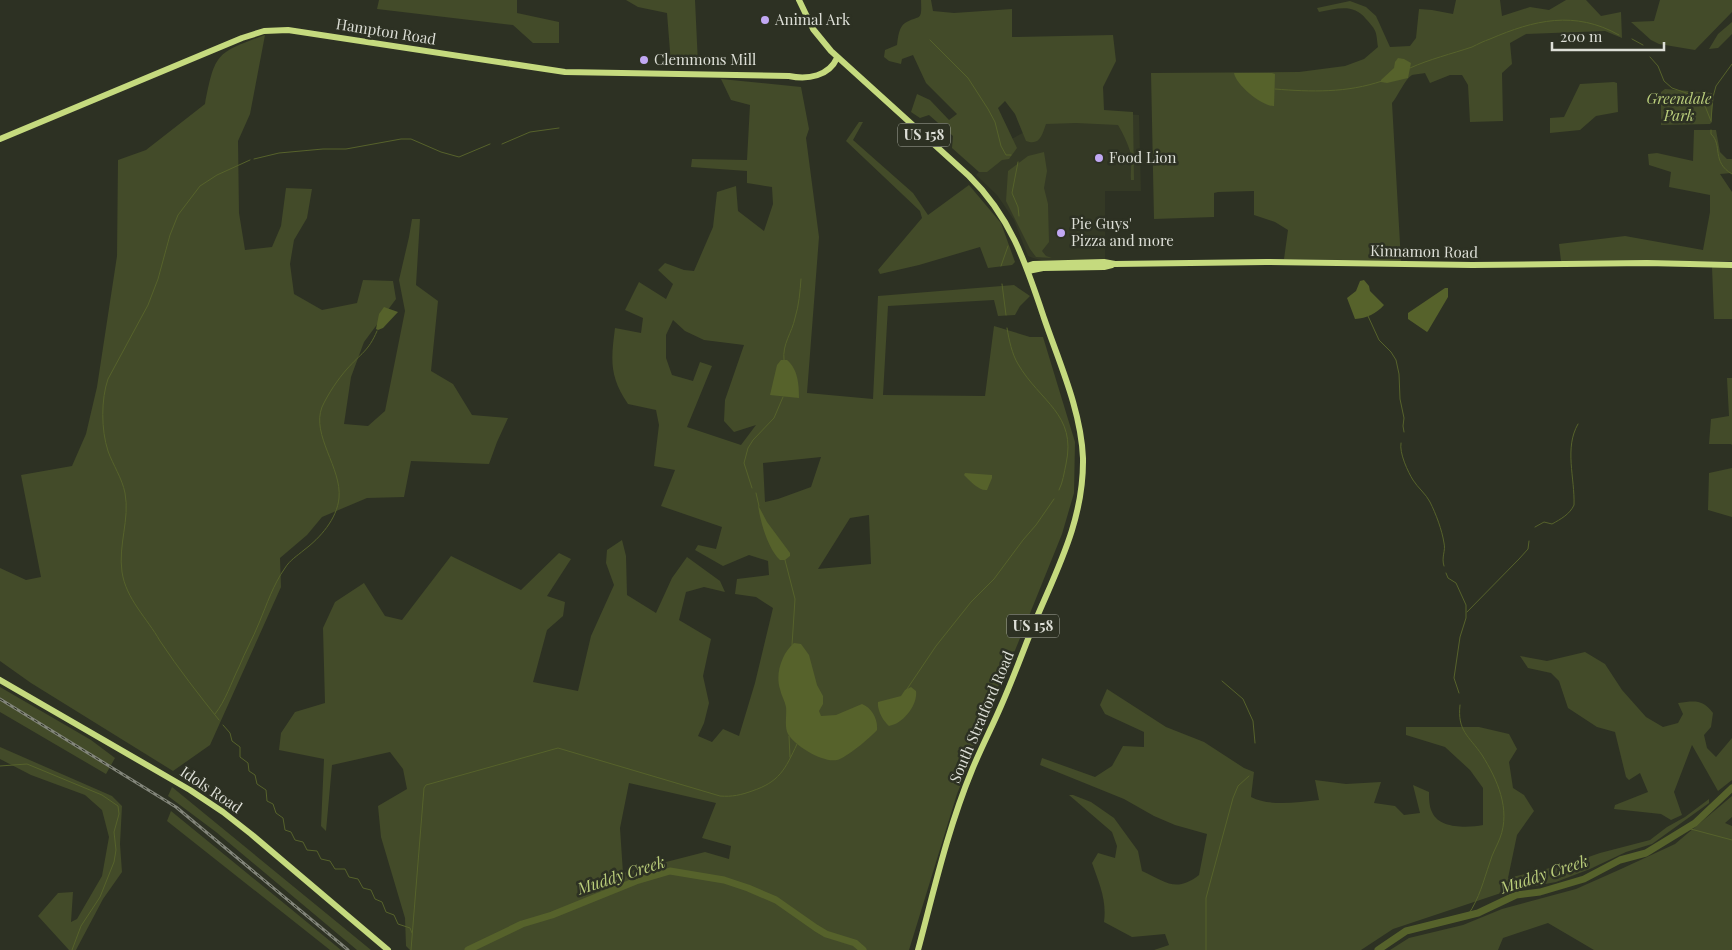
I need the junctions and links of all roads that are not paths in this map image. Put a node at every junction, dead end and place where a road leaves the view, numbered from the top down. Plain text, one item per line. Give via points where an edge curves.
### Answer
1 (799, 0) edge
2 (837, 58) junction
3 (0, 139) edge
4 (1732, 265) edge
5 (1028, 269) junction
6 (0, 680) edge
7 (387, 950) edge
8 (918, 950) edge

1 - 2 main road, US 158 via 815,33
2 - 3 main road, Hampton Road via 833,66 804,78 565,72 285,29 264,31
2 - 5 main road, US 158 via 983,190 1007,224
4 - 5 main road, Kinnamon Road via 1081,262 1033,264
5 - 8 main road, South Stratford Road / US 158 via 1078,425 1083,459 1078,506 1071,538 971,771 950,833
6 - 7 main road, Idols Road via 224,812

